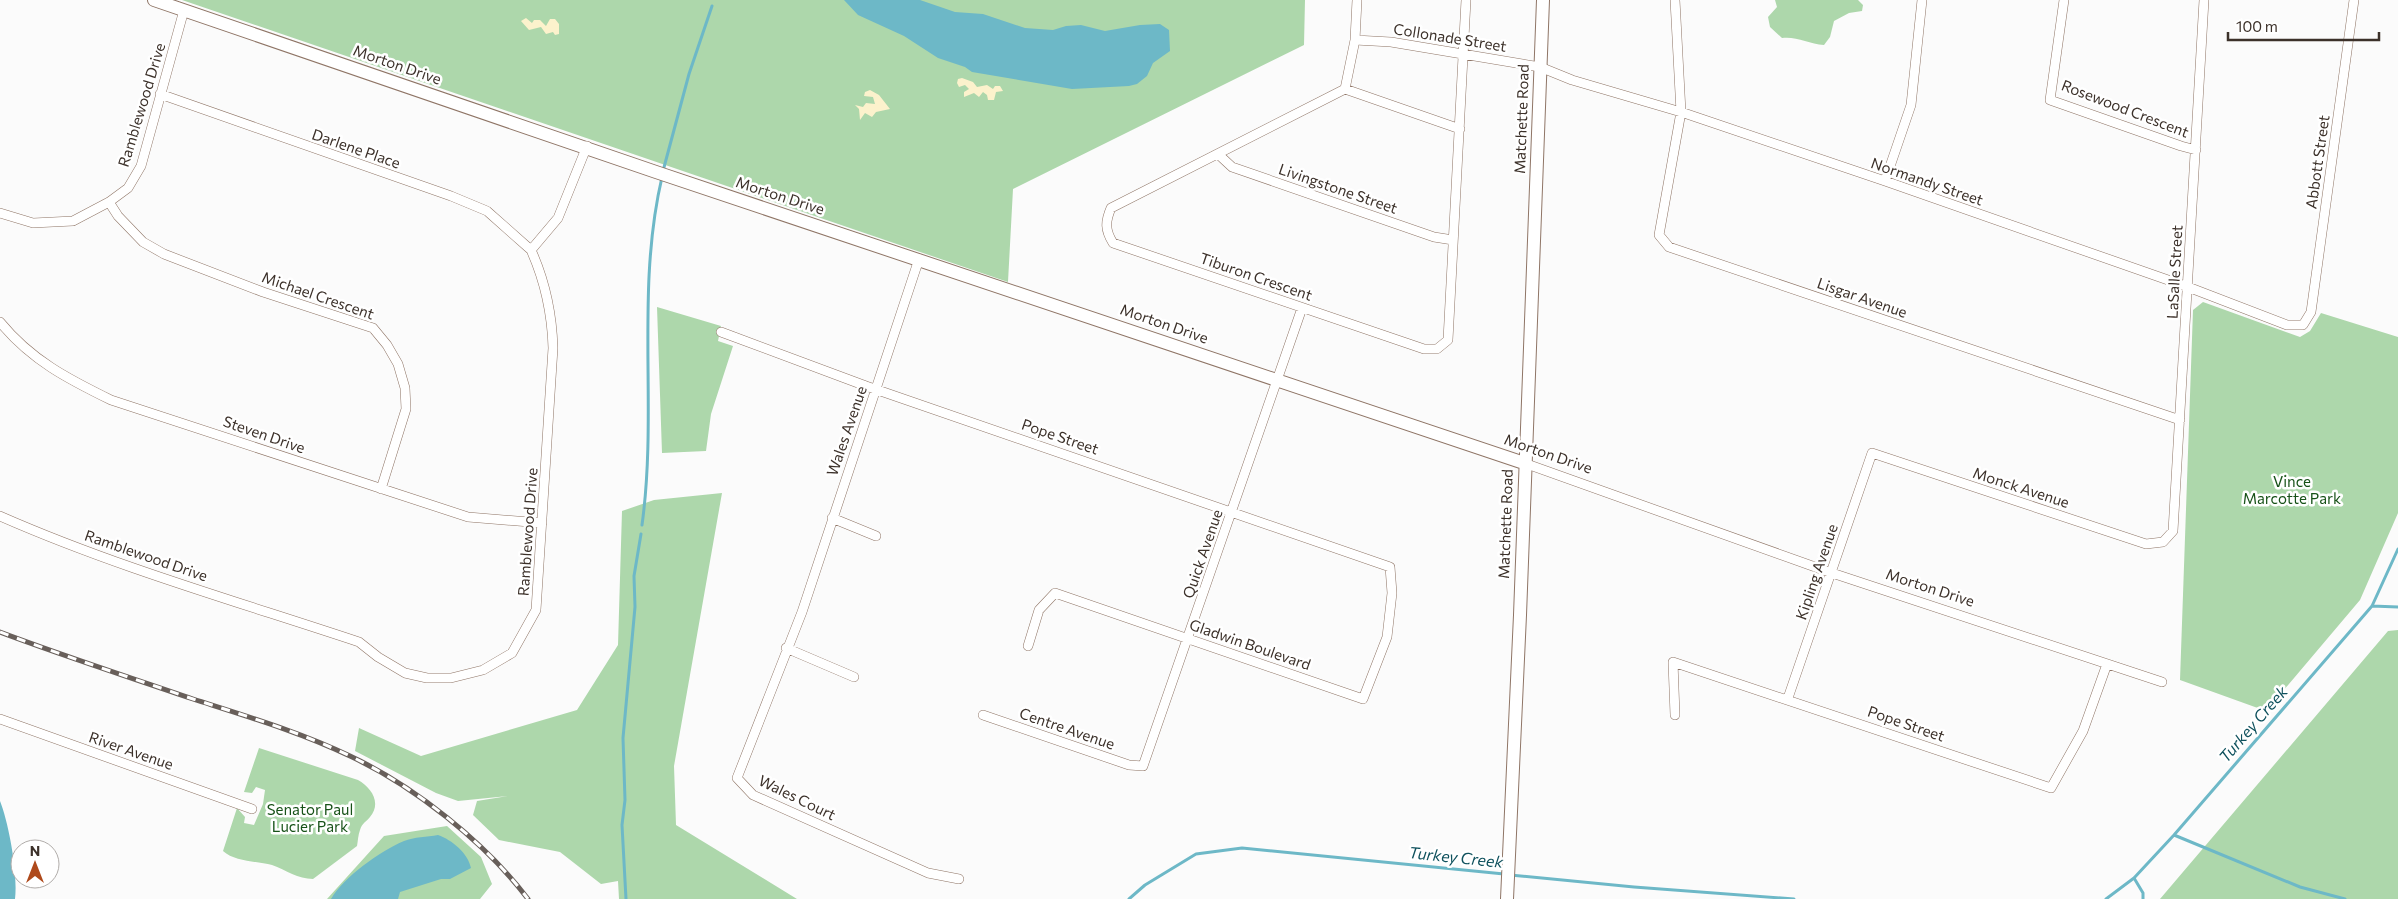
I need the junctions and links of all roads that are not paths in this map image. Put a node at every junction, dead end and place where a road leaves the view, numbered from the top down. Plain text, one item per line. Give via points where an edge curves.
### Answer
1 (154, 0) edge
2 (1357, 0) edge
3 (1466, 0) edge
4 (1543, 0) edge
5 (1675, 0) edge
6 (1922, 0) edge
7 (2064, 0) edge
8 (2204, 0) edge
9 (2354, 0) edge
10 (184, 10) junction
11 (1355, 40) junction
12 (1464, 53) junction
13 (1540, 67) junction
14 (1345, 89) junction
15 (160, 94) junction
16 (1681, 112) junction
17 (1460, 128) junction
18 (586, 146) junction
19 (2196, 150) junction
20 (1218, 154) junction
21 (1885, 181) junction
22 (109, 202) junction
23 (0, 213) edge
24 (1453, 240) junction
25 (531, 250) junction
26 (919, 259) junction
27 (2188, 287) junction
28 (1302, 308) junction
29 (0, 322) edge
30 (2303, 326) joint
31 (721, 332) dead end
32 (1276, 379) junction
33 (876, 389) junction
34 (2180, 420) junction
35 (1872, 453) joint
36 (1524, 463) junction
37 (381, 489) junction
38 (1232, 510) junction
39 (0, 516) edge
40 (832, 518) junction
41 (542, 523) junction
42 (876, 536) dead end
43 (2163, 542) joint
44 (1390, 566) joint
45 (1832, 573) junction
46 (802, 612) joint
47 (1189, 639) junction
48 (1028, 646) dead end
49 (786, 648) junction
50 (2107, 664) junction
51 (854, 677) dead end
52 (2162, 682) dead end
53 (1788, 698) junction
54 (983, 715) dead end
55 (1675, 715) dead end
56 (0, 720) edge
57 (1143, 766) joint
58 (252, 809) dead end
59 (959, 879) dead end
60 (1507, 899) edge

1 - 10 street, Morton Drive
2 - 11 street
3 - 12 street, Tiburon Crescent
4 - 13 street, Matchette Road
5 - 16 street, Lisgar Avenue
6 - 21 street via 1911,104
7 - 19 street, Rosewood Crescent via 2050,100
8 - 19 street, LaSalle Street
9 - 30 street, Abbott Street via 2311,312
10 - 15 street, Ramblewood Drive
10 - 18 street, Morton Drive
11 - 12 street, Collonade Street
11 - 14 street
12 - 13 street, Collonade Street
12 - 17 street, Tiburon Crescent
13 - 16 street, Normandy Street via 1572,80
13 - 36 street, Matchette Road
14 - 17 street
14 - 20 street, Tiburon Crescent
15 - 22 street, Ramblewood Drive via 141,166 128,188
15 - 25 street, Darlene Place via 487,211
16 - 21 street, Normandy Street
16 - 34 street, Lisgar Avenue via 1659,235 1669,247
17 - 24 street, Tiburon Crescent
18 - 25 street via 558,218
18 - 26 street, Morton Drive
19 - 27 street, LaSalle Street
20 - 24 street, Livingstone Street via 1232,167 1434,237
20 - 28 street, Tiburon Crescent via 1111,208 1106,220 1106,233 1112,243
21 - 27 street, Normandy Street
22 - 23 street, Ramblewood Drive via 73,221 33,223
22 - 37 street, Michael Crescent via 143,242 164,254 263,292 372,328 398,364 405,388 406,409
24 - 28 street, Tiburon Crescent via 1448,340 1437,349 1424,350
25 - 41 street, Ramblewood Drive via 540,271 552,324 553,348
26 - 32 street, Morton Drive
26 - 33 street, Wales Avenue
27 - 30 street, Normandy Street via 2287,325
27 - 34 street, LaSalle Street
28 - 32 street, Quick Avenue
29 - 37 street, Steven Drive via 38,360 111,400
31 - 33 street, Pope Street
32 - 36 street, Morton Drive
32 - 38 street, Quick Avenue
33 - 38 street, Pope Street
33 - 40 street, Wales Avenue
34 - 43 street, LaSalle Street via 2173,531
35 - 43 street, Monck Avenue via 2146,544
35 - 45 street, Kipling Avenue
36 - 45 street, Morton Drive
36 - 60 street, Matchette Road
37 - 41 street, Steven Drive via 468,517
38 - 44 street, Pope Street
38 - 47 street, Quick Avenue
39 - 41 street, Ramblewood Drive via 122,563 359,642 405,673 435,678 451,678 482,670 512,653 536,610
40 - 42 street
40 - 46 street, Wales Avenue
44 - 47 street, Gladwin Boulevard via 1392,593 1387,637 1363,699
45 - 50 street, Morton Drive
45 - 53 street, Kipling Avenue
46 - 49 street, Wales Court
47 - 48 street, Gladwin Boulevard via 1055,593 1039,610
47 - 57 street, Quick Avenue
49 - 51 street
49 - 59 street, Wales Court via 737,778 753,795 928,873
50 - 52 street, Morton Drive
50 - 53 street, Pope Street via 2083,731 2050,788
53 - 55 street, Pope Street via 1673,662
54 - 57 street, Centre Avenue via 1129,765
56 - 58 street, River Avenue

